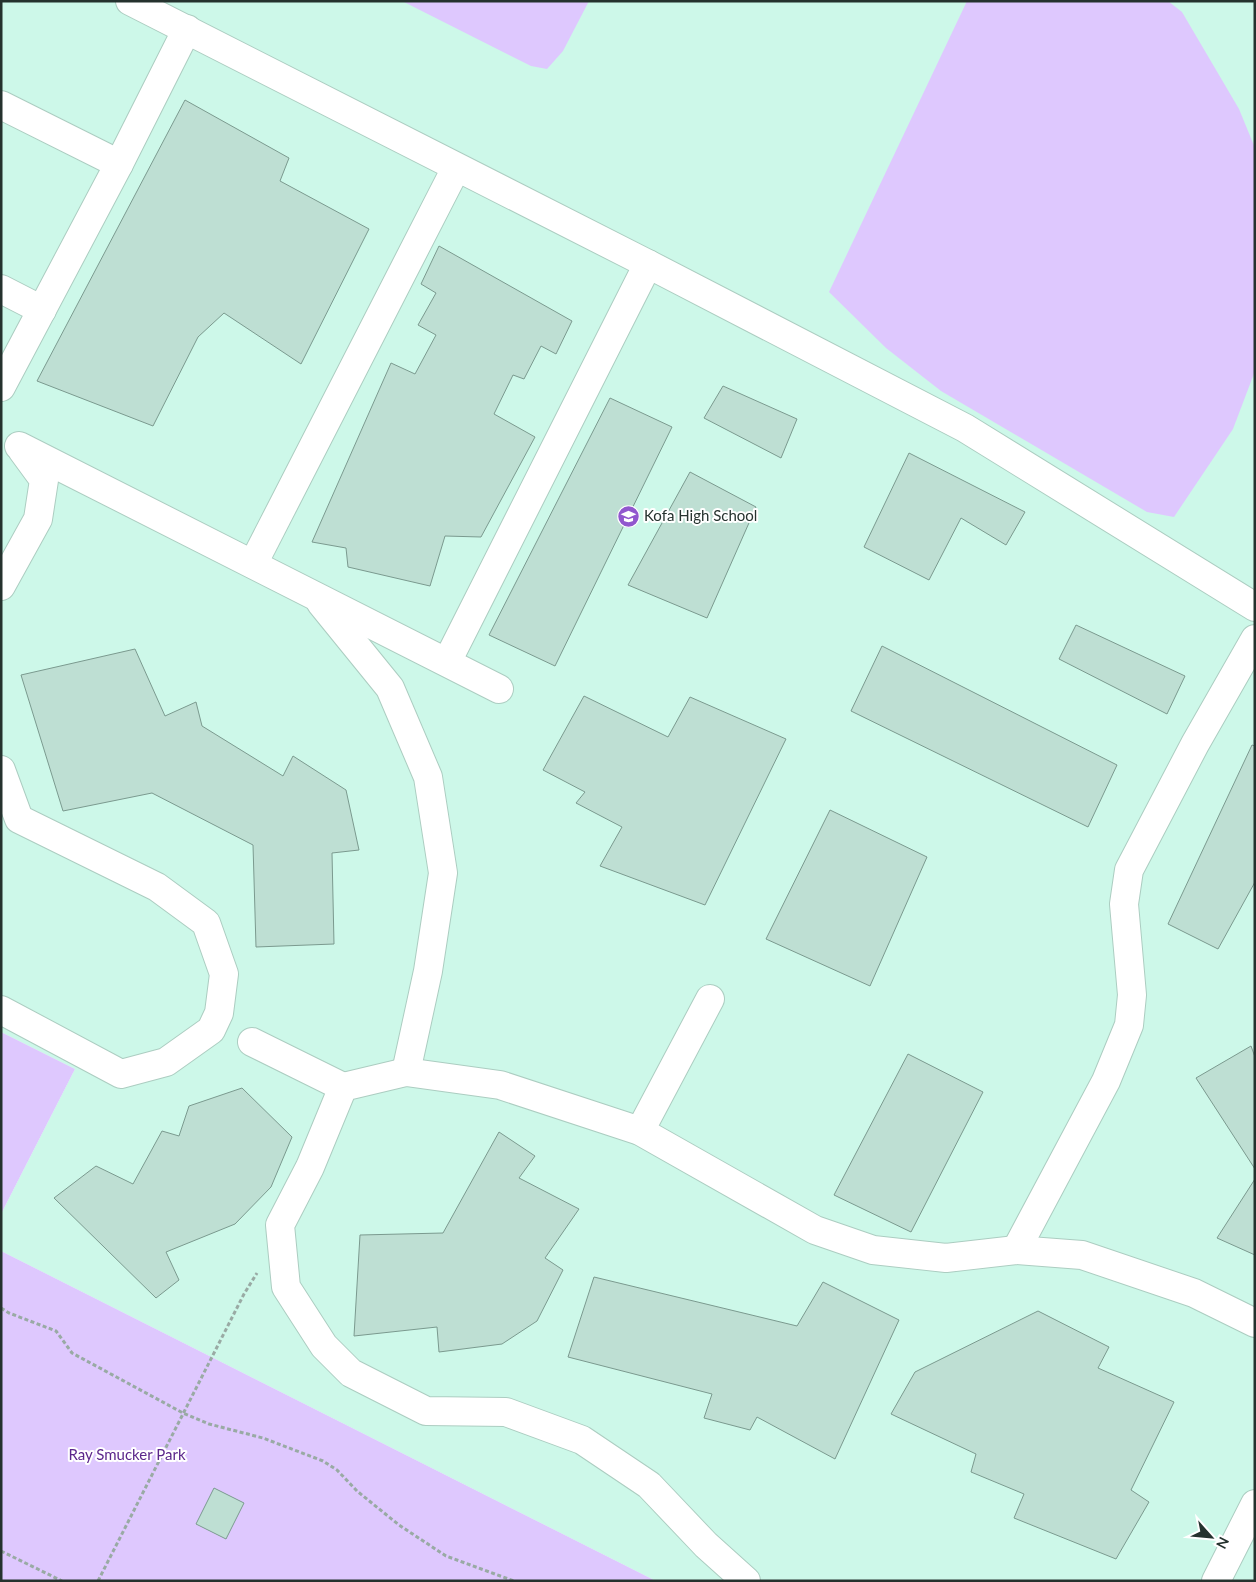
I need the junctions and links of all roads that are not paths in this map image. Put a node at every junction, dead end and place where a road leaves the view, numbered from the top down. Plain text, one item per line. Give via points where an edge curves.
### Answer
1 (130, 1) edge
2 (187, 29) junction
3 (1, 105) edge
4 (118, 164) junction
5 (456, 168) junction
6 (648, 264) junction
7 (1, 289) edge
8 (42, 310) junction
9 (1, 387) edge
10 (10, 444) edge
11 (253, 564) junction
12 (1, 586) edge
13 (315, 596) junction
14 (1255, 607) edge
15 (1255, 639) edge
16 (447, 662) junction
17 (499, 689) dead end
18 (1, 770) edge
19 (710, 999) dead end
20 (1, 1010) edge
21 (252, 1042) dead end
22 (406, 1072) junction
23 (343, 1086) junction
24 (640, 1132) junction
25 (1016, 1250) junction
26 (1255, 1323) edge
27 (1255, 1504) edge
28 (746, 1581) edge
29 (1216, 1581) edge

1 - 2 lane
2 - 4 lane
2 - 5 lane
3 - 4 lane
4 - 8 lane
5 - 6 lane
5 - 11 lane
6 - 14 lane via 965,428
6 - 16 lane
7 - 8 lane
8 - 9 lane
10 - 11 lane
10 - 12 lane via 44,480 38,519
11 - 13 lane
13 - 16 lane
13 - 22 lane via 390,688 428,778 443,873 428,971
15 - 25 lane via 1129,870 1124,904 1132,995 1129,1025 1106,1081
16 - 17 lane
18 - 20 lane via 19,819 157,887 206,923 224,974 219,1013 211,1030 166,1062 121,1074
19 - 24 lane
21 - 23 lane
22 - 23 lane
22 - 24 lane via 500,1085
23 - 28 lane via 310,1167 280,1224 286,1287 324,1346 352,1373 426,1410 506,1412 582,1440 648,1485
24 - 25 lane via 815,1230 873,1250 946,1258
25 - 26 lane via 1082,1254 1194,1293
27 - 29 lane

